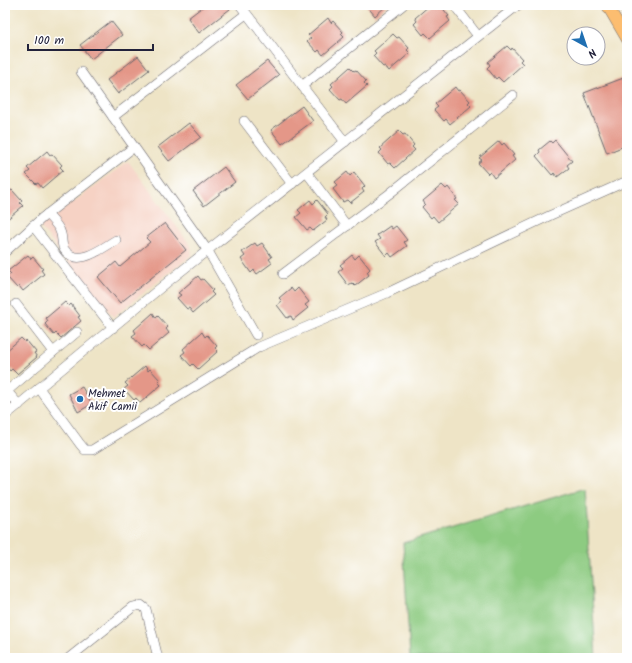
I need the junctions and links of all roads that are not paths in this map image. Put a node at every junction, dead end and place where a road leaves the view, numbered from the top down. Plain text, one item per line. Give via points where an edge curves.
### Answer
1 (240, 5) edge
2 (403, 5) edge
3 (454, 5) edge
4 (518, 5) edge
5 (607, 5) edge
6 (624, 5) edge
7 (627, 10) edge
8 (246, 14) junction
9 (478, 36) junction
10 (627, 39) edge
11 (81, 72) dead end
12 (302, 86) junction
13 (513, 94) dead end
14 (113, 117) junction
15 (244, 121) dead end
16 (345, 142) junction
17 (134, 146) junction
18 (307, 173) junction
19 (627, 181) edge
20 (292, 184) junction
21 (47, 214) junction
22 (33, 226) junction
23 (347, 226) junction
24 (116, 240) dead end
25 (208, 251) junction
26 (5, 252) edge
27 (283, 274) dead end
28 (16, 304) dead end
29 (113, 328) junction
30 (77, 332) dead end
31 (256, 335) dead end
32 (54, 352) junction
33 (39, 388) junction
34 (6, 390) edge
35 (19, 405) junction
36 (5, 416) edge
37 (69, 658) edge
38 (158, 658) edge

1 - 8 street
2 - 12 street
3 - 9 street
4 - 9 street
5 - 10 main road
6 - 7 main road
8 - 12 street
8 - 14 street
9 - 16 street
11 - 14 street
12 - 16 street
13 - 23 street
14 - 17 street
15 - 20 street
16 - 18 street
17 - 21 street
17 - 25 street
18 - 20 street
18 - 23 street
19 - 33 street via 387,293 259,347 92,450 86,450 80,444
20 - 25 street
21 - 22 street
21 - 24 street via 60,231 64,248 75,258 88,256
22 - 26 street
22 - 29 street
23 - 27 street
25 - 29 street
25 - 31 street
28 - 32 street
29 - 33 street
30 - 32 street
32 - 34 street
33 - 35 street
34 - 35 street
35 - 36 street
37 - 38 street via 133,607 141,605 146,609

